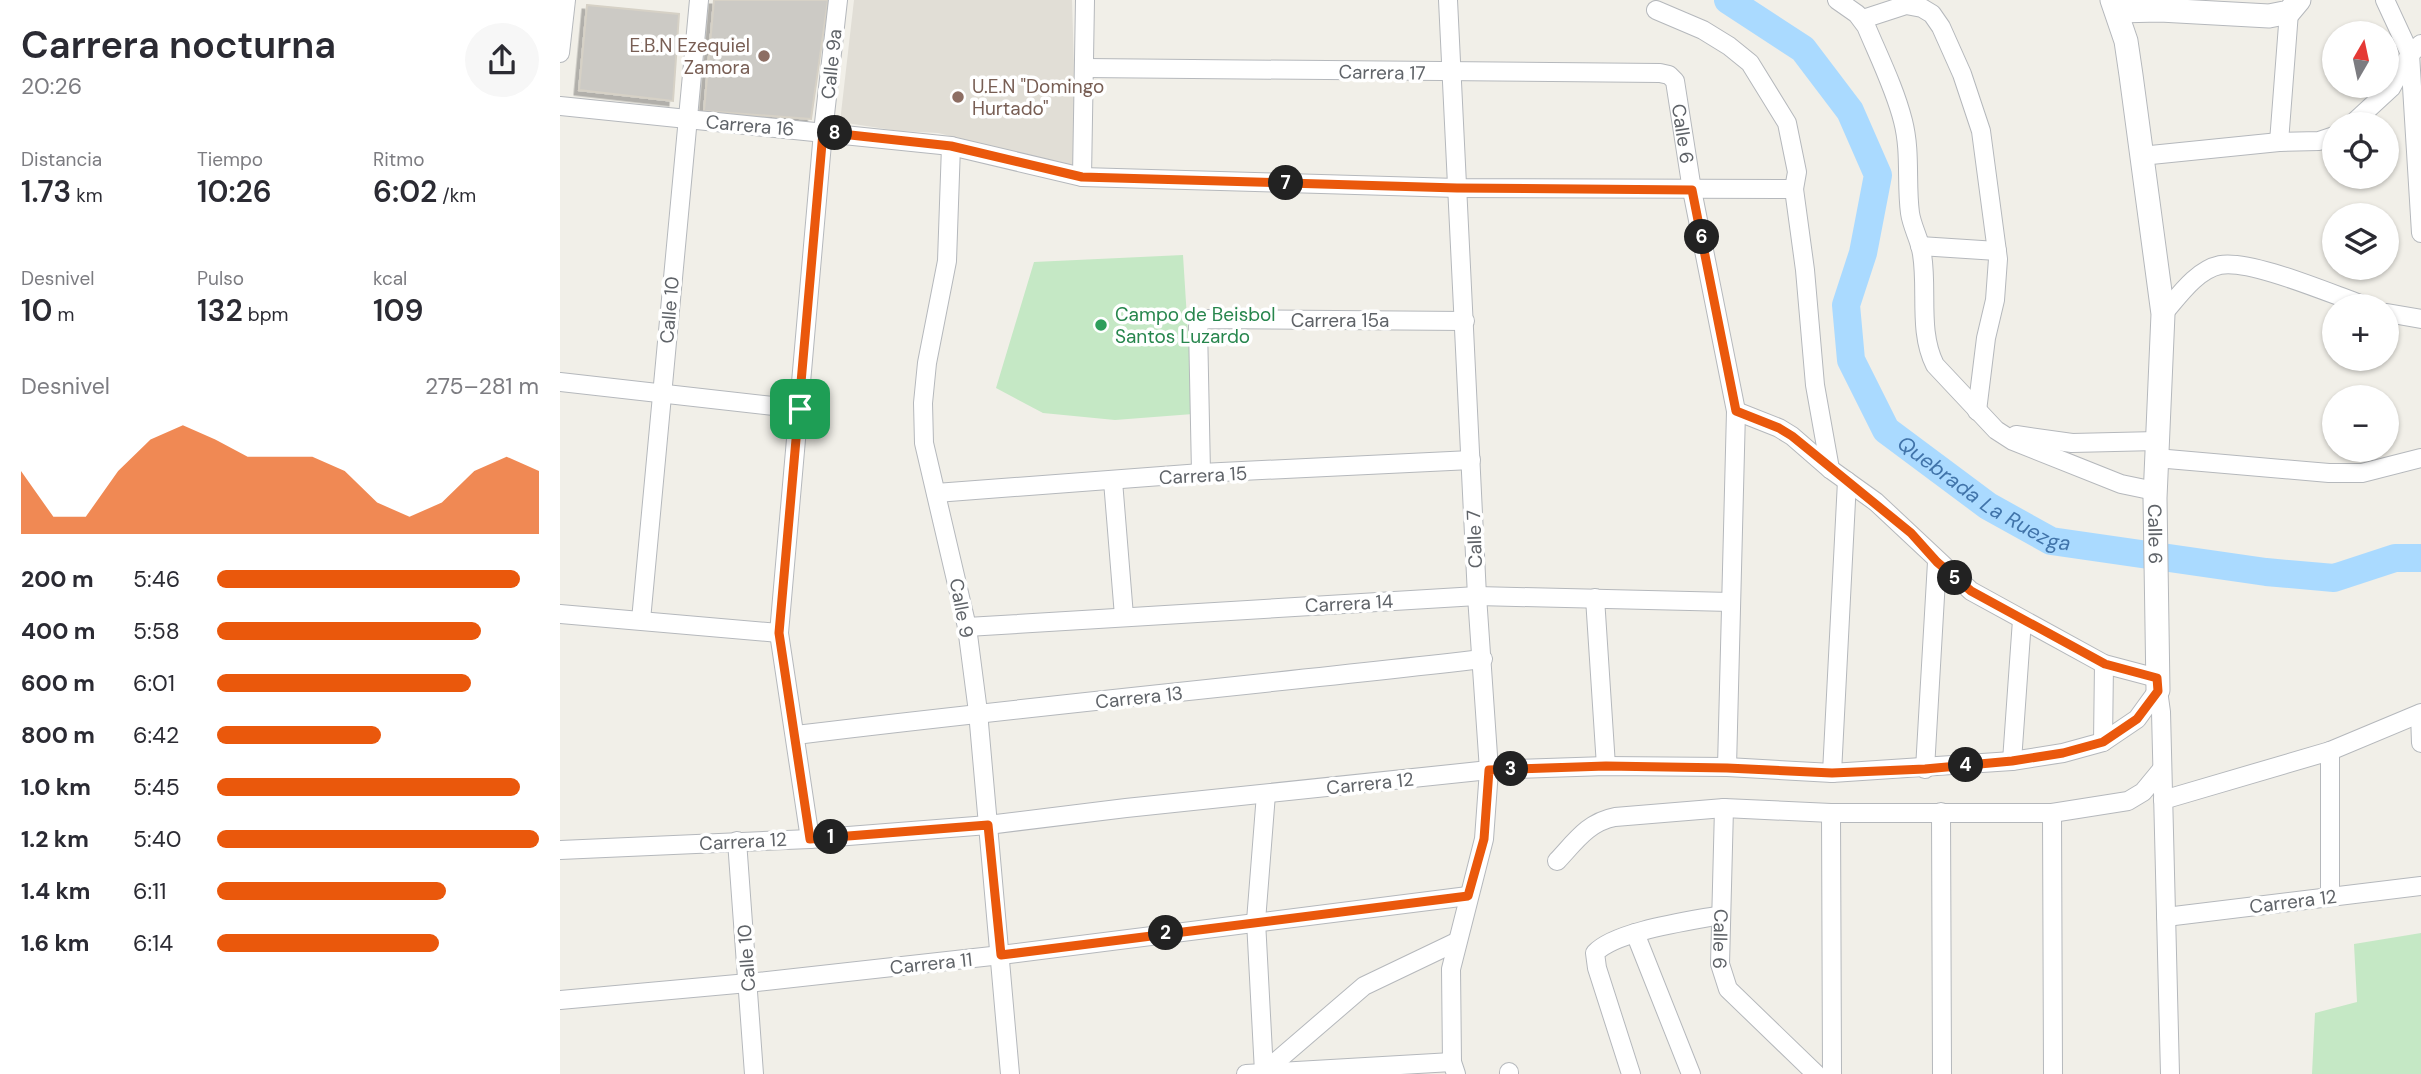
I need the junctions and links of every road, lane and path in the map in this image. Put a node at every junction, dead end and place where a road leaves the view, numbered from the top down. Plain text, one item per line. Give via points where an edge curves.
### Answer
1 (566, 0) edge
2 (699, 0) edge
3 (838, 0) edge
4 (1085, 0) edge
5 (1448, 0) edge
6 (1837, 0) edge
7 (2385, 0) edge
8 (2115, 5) edge
9 (2294, 6) edge
10 (1656, 10) dead end
11 (1863, 19) junction
12 (2416, 49) edge
13 (560, 53) edge
14 (1085, 68) junction
15 (1452, 73) junction
16 (1675, 82) joint
17 (560, 106) edge
18 (2366, 112) edge
19 (687, 119) junction
20 (823, 132) junction
21 (2322, 140) edge
22 (2279, 142) junction
23 (951, 146) junction
24 (2141, 156) junction
25 (1082, 177) junction
26 (1457, 188) junction
27 (1794, 189) junction
28 (1692, 190) junction
29 (2421, 233) edge
30 (1920, 246) junction
31 (1997, 251) junction
32 (2332, 294) edge
33 (2163, 314) junction
34 (2399, 315) edge
35 (2421, 320) edge
36 (1465, 321) junction
37 (560, 382) edge
38 (661, 393) junction
39 (800, 409) junction
40 (1736, 411) junction
41 (1977, 411) junction
42 (1996, 430) junction
43 (2157, 450) junction
44 (2421, 458) edge
45 (1471, 460) junction
46 (1830, 468) junction
47 (1201, 473) junction
48 (1113, 481) junction
49 (1847, 481) junction
50 (936, 493) junction
51 (2155, 493) junction
52 (1937, 562) junction
53 (1477, 596) junction
54 (1595, 598) junction
55 (1731, 602) junction
56 (560, 614) edge
57 (1124, 616) junction
58 (640, 620) junction
59 (2022, 620) junction
60 (967, 627) junction
61 (779, 633) junction
62 (1483, 659) junction
63 (2105, 664) junction
64 (2157, 684) junction
65 (978, 712) junction
66 (2421, 713) edge
67 (796, 735) junction
68 (2103, 742) junction
69 (2421, 743) edge
70 (2330, 751) junction
71 (2012, 761) junction
72 (1606, 766) junction
73 (1727, 768) junction
74 (1925, 769) junction
75 (2162, 769) junction
76 (1489, 770) junction
77 (1832, 773) junction
78 (1266, 794) junction
79 (2163, 800) junction
80 (1724, 808) junction
81 (1941, 812) junction
82 (1831, 813) junction
83 (2052, 813) junction
84 (988, 825) junction
85 (810, 839) junction
86 (737, 841) junction
87 (560, 850) edge
88 (1558, 861) dead end
89 (2421, 886) edge
90 (1468, 896) junction
91 (2330, 896) junction
92 (1721, 915) junction
93 (2166, 917) junction
94 (1256, 921) junction
95 (1634, 933) junction
96 (1457, 942) junction
97 (1001, 955) junction
98 (748, 983) junction
99 (560, 1000) edge
100 (1454, 1068) edge
101 (1255, 1073) edge
102 (1291, 1073) edge
103 (754, 1074) edge
104 (1010, 1074) edge
105 (1631, 1074) edge
106 (1691, 1074) edge
107 (1816, 1074) edge
108 (1832, 1074) edge
109 (1942, 1074) edge
110 (2053, 1074) edge
111 (2170, 1074) edge

1 - 13 street
2 - 19 street, Calle 10
3 - 20 street, Calle 9a
4 - 14 street
5 - 15 street, Calle 7
6 - 11 street
7 - 12 street
8 - 9 street via 2269,16
8 - 24 street, Calle 6 via 2126,41
9 - 22 street
10 - 27 street via 1703,30 1750,64 1787,123 1797,172
11 - 30 street via 1903,121 1910,213
11 - 31 street via 1906,5 1932,14 1941,27 1981,131
12 - 18 street via 2391,88
12 - 29 street
14 - 15 street, Carrera 17
14 - 25 street
15 - 16 street, Carrera 17 via 1660,73
15 - 26 street, Calle 7
16 - 28 street, Calle 6
17 - 19 street, Carrera 16
19 - 20 street, Carrera 16
19 - 38 street, Calle 10
20 - 23 street, Carrera 16
20 - 39 street, Calle 9a
21 - 22 street
22 - 24 street
23 - 25 street, Carrera 16
23 - 50 street, Calle 9 via 947,261 923,403 924,443
24 - 33 street, Calle 6
25 - 26 street, Carrera 16
26 - 28 street, Carrera 16
26 - 36 street, Calle 7
27 - 28 street, Carrera 16
27 - 46 street via 1815,385
28 - 40 street, Calle 6
30 - 31 street
30 - 41 street via 1926,292 1924,328 1930,355
31 - 41 street via 1995,300
32 - 33 street via 2282,276 2220,265 2198,276
33 - 43 street, Calle 6
34 - 35 street
36 - 45 street, Calle 7
36 - 47 street, Carrera 15a via 1201,321
37 - 38 street
38 - 39 street
38 - 58 street, Calle 10
39 - 61 street, Calle 9a
40 - 46 street via 1779,428
40 - 55 street, Calle 6
41 - 42 street
42 - 43 street via 2072,443
42 - 51 street via 2114,482
43 - 44 street via 2329,473 2362,473
43 - 51 street, Calle 6
45 - 47 street, Carrera 15
45 - 53 street, Calle 7
46 - 49 street
47 - 48 street, Carrera 15
48 - 50 street, Carrera 15
48 - 57 street
49 - 52 street via 1911,533
49 - 77 street
50 - 60 street, Calle 9
51 - 64 street, Calle 6
52 - 59 street via 1971,591
52 - 74 street
53 - 54 street, Carrera 14
53 - 57 street, Carrera 14
53 - 62 street, Calle 7
54 - 55 street, Carrera 14
54 - 72 street
55 - 73 street, Calle 6
56 - 58 street
57 - 60 street, Carrera 14
58 - 61 street
59 - 63 street
59 - 71 street
60 - 65 street, Calle 9
61 - 67 street, Calle 9a
62 - 65 street, Carrera 13
62 - 76 street, Calle 7
63 - 64 street
63 - 68 street
64 - 68 street, Carrera 12 via 2137,719
64 - 75 street, Calle 6
65 - 67 street, Carrera 13
65 - 84 street, Calle 9
66 - 69 street
66 - 70 street
67 - 85 street, Calle 9a
68 - 71 street, Carrera 12
70 - 79 street
70 - 91 street
71 - 74 street, Carrera 12
72 - 73 street, Carrera 12
72 - 76 street, Carrera 12
73 - 77 street, Carrera 12
74 - 77 street, Carrera 12
75 - 79 street, Calle 6
75 - 83 street via 2143,792 2128,801
76 - 78 street, Carrera 12
76 - 90 street, Calle 7 via 1484,839
78 - 84 street, Carrera 12
78 - 94 street
79 - 93 street, Calle 6
80 - 82 street
80 - 88 street via 1601,819
80 - 92 street, Calle 6
81 - 82 street
81 - 83 street
81 - 109 street
82 - 108 street
83 - 110 street
84 - 85 street, Carrera 12
84 - 97 street, Calle 9
85 - 86 street, Carrera 12
86 - 87 street, Carrera 12
86 - 98 street, Calle 10
89 - 91 street, Carrera 12
90 - 94 street, Carrera 11
90 - 96 street, Calle 7
91 - 93 street, Carrera 12
92 - 95 street
92 - 107 street, Calle 6 via 1720,964 1728,989
93 - 111 street, Calle 6
94 - 97 street, Carrera 11
94 - 101 street
95 - 105 street via 1595,953
95 - 106 street
96 - 100 street, Calle 7 via 1451,970
96 - 101 street via 1364,986
97 - 98 street, Carrera 11
97 - 104 street, Calle 9
98 - 99 street, Carrera 11
98 - 103 street, Calle 10
100 - 102 street
101 - 102 street

